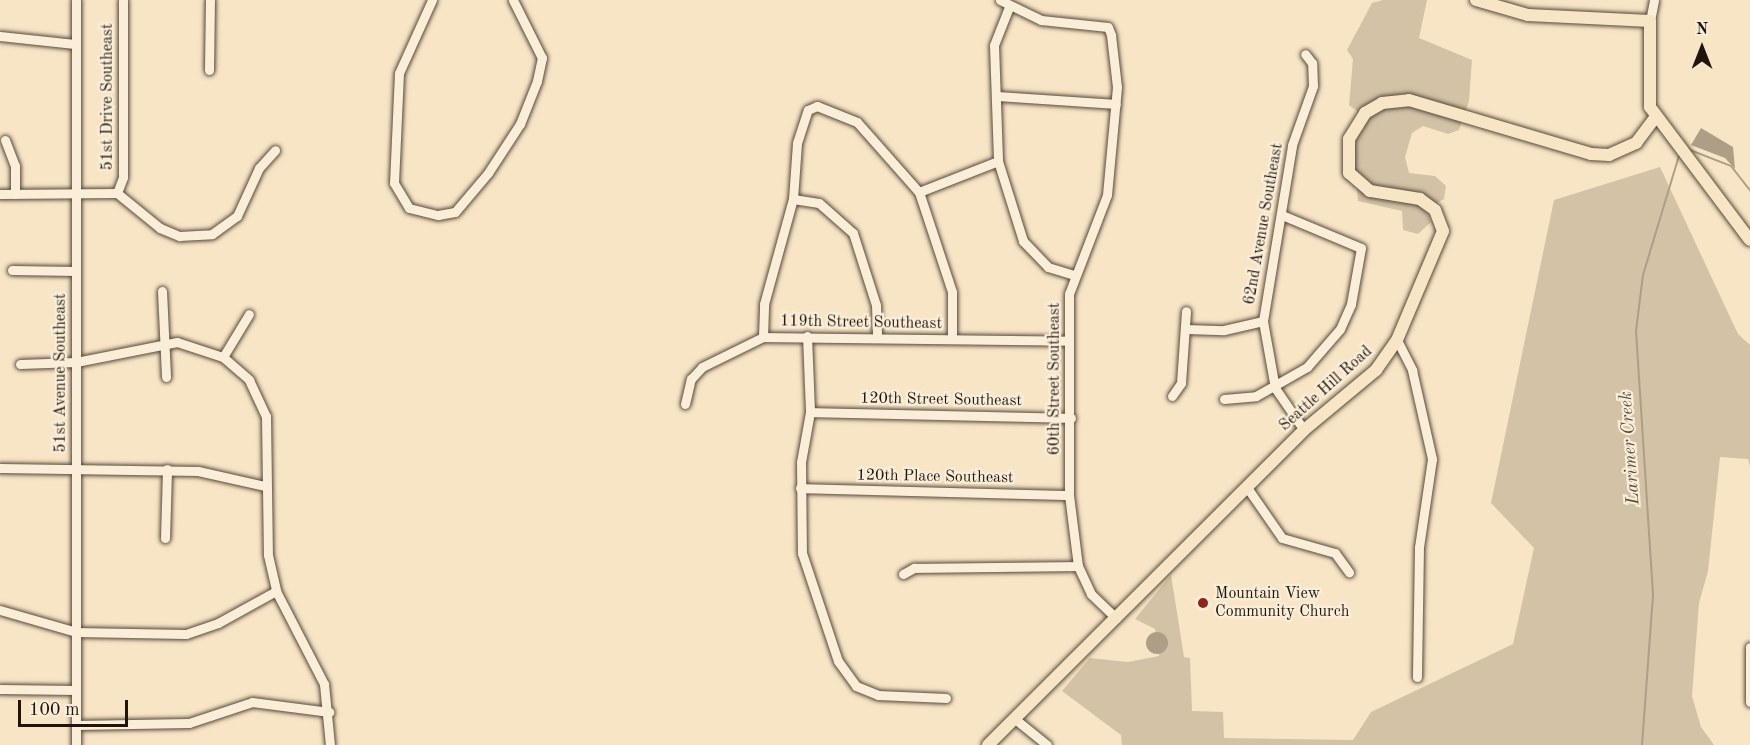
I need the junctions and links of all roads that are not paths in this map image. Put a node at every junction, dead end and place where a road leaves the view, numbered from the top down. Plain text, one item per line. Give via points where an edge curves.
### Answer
1 (76, 0) edge
2 (123, 0) edge
3 (210, 0) edge
4 (432, 0) edge
5 (1000, 0) edge
6 (1476, 0) edge
7 (1654, 0) edge
8 (517, 3) edge
9 (1010, 7) junction
10 (1650, 21) junction
11 (0, 36) edge
12 (75, 44) junction
13 (1305, 54) dead end
14 (209, 69) dead end
15 (998, 96) junction
16 (1116, 104) junction
17 (1656, 118) junction
18 (5, 140) dead end
19 (275, 150) dead end
20 (998, 161) junction
21 (919, 192) junction
22 (117, 193) junction
23 (0, 194) edge
24 (15, 194) junction
25 (75, 194) junction
26 (793, 199) junction
27 (1282, 215) junction
28 (1750, 240) edge
29 (12, 270) dead end
30 (76, 271) junction
31 (1074, 275) junction
32 (162, 291) dead end
33 (1186, 311) dead end
34 (249, 314) dead end
35 (1263, 321) junction
36 (1186, 329) junction
37 (807, 336) junction
38 (763, 337) junction
39 (877, 338) junction
40 (952, 339) junction
41 (1397, 340) junction
42 (164, 341) junction
43 (1069, 341) junction
44 (223, 357) junction
45 (76, 362) junction
46 (20, 364) dead end
47 (166, 377) dead end
48 (1275, 388) junction
49 (1172, 396) dead end
50 (1224, 399) dead end
51 (685, 404) dead end
52 (810, 412) junction
53 (1071, 418) junction
54 (1304, 430) junction
55 (0, 468) edge
56 (77, 468) junction
57 (167, 469) junction
58 (265, 486) junction
59 (1246, 486) junction
60 (800, 488) junction
61 (1069, 495) junction
62 (165, 538) dead end
63 (1078, 566) junction
64 (1349, 572) dead end
65 (903, 574) dead end
66 (276, 591) junction
67 (0, 610) edge
68 (1116, 618) junction
69 (76, 632) junction
70 (1750, 647) edge
71 (1416, 677) dead end
72 (0, 689) edge
73 (76, 690) junction
74 (946, 698) dead end
75 (1750, 702) edge
76 (328, 712) junction
77 (1015, 719) junction
78 (76, 725) junction
79 (76, 745) edge
80 (330, 745) edge
81 (988, 745) edge
82 (1047, 745) edge

1 - 12 street, 51st Avenue Southeast
2 - 22 street, 51st Drive Southeast via 123,177
3 - 14 street
4 - 8 street via 397,85 394,183 409,208 438,215 455,212 520,124 542,58
5 - 9 street
6 - 10 main road via 1528,15
7 - 10 street
9 - 15 street via 994,45
9 - 16 street, 60th Street Southeast via 1060,24 1108,27
10 - 17 main road via 1647,89
11 - 12 street
12 - 25 street, 51st Avenue Southeast
13 - 27 street, 62nd Avenue Southeast via 1312,63 1313,86 1292,145
15 - 16 street
15 - 20 street
16 - 31 street, 60th Street Southeast via 1107,195
17 - 28 main road
17 - 41 main road, Seattle Hill Road via 1636,143 1609,155 1591,154 1409,100 1382,103 1365,113 1350,139 1349,173 1370,191 1420,200 1435,210 1443,231
18 - 24 street via 15,166
19 - 22 street via 259,168 237,216 212,234 179,236 164,230
20 - 21 street
20 - 31 street via 1023,241 1048,267
21 - 26 street via 857,122 840,110 808,110 794,155
21 - 40 street via 952,292
22 - 25 street
23 - 24 street
24 - 25 street
25 - 30 street, 51st Avenue Southeast
26 - 38 street via 761,317
26 - 39 street via 819,203 853,233 876,305
27 - 35 street, 62nd Avenue Southeast
27 - 48 street via 1353,242 1361,248 1362,261 1340,329 1307,367
29 - 30 street
30 - 45 street, 51st Avenue Southeast
31 - 43 street, 60th Street Southeast
32 - 42 street
33 - 36 street
34 - 44 street
35 - 36 street via 1224,330
35 - 48 street, 62nd Avenue Southeast
36 - 49 street via 1181,382
37 - 38 street, 119th Street Southeast
37 - 39 street, 119th Street Southeast
37 - 52 street
38 - 51 street, 119th Street Southeast via 702,367 691,379
39 - 40 street, 119th Street Southeast
40 - 43 street, 119th Street Southeast
41 - 54 main road, Seattle Hill Road via 1377,370
41 - 71 street via 1412,370 1432,459 1419,547
42 - 44 street via 200,346
42 - 45 street
42 - 47 street
43 - 53 street, 60th Street Southeast
44 - 58 street via 249,380 266,416
45 - 46 street
45 - 56 street, 51st Avenue Southeast
48 - 50 street
48 - 54 street, 62nd Avenue Southeast
52 - 53 street, 120th Street Southeast
52 - 60 street
53 - 61 street, 60th Street Southeast
54 - 59 main road, Seattle Hill Road
55 - 56 street
56 - 57 street
56 - 69 street, 51st Avenue Southeast
57 - 58 street
57 - 62 street
58 - 66 street via 268,555
59 - 64 street via 1282,538 1335,553
59 - 68 main road, Seattle Hill Road
60 - 61 street, 120th Place Southeast
60 - 74 street via 802,552 838,661 856,686 878,695
61 - 63 street, 60th Street Southeast
63 - 65 street via 914,568
63 - 68 street, 60th Street Southeast via 1091,594
66 - 69 street via 218,623 186,634
66 - 76 street via 316,661
67 - 69 street
68 - 77 main road, Seattle Hill Road
69 - 73 street, 51st Avenue Southeast
70 - 75 street
72 - 73 street
73 - 78 street, 51st Avenue Southeast
76 - 78 street via 252,702 178,725
76 - 80 street
77 - 81 main road, Seattle Hill Road
77 - 82 street
78 - 79 street, 51st Avenue Southeast

